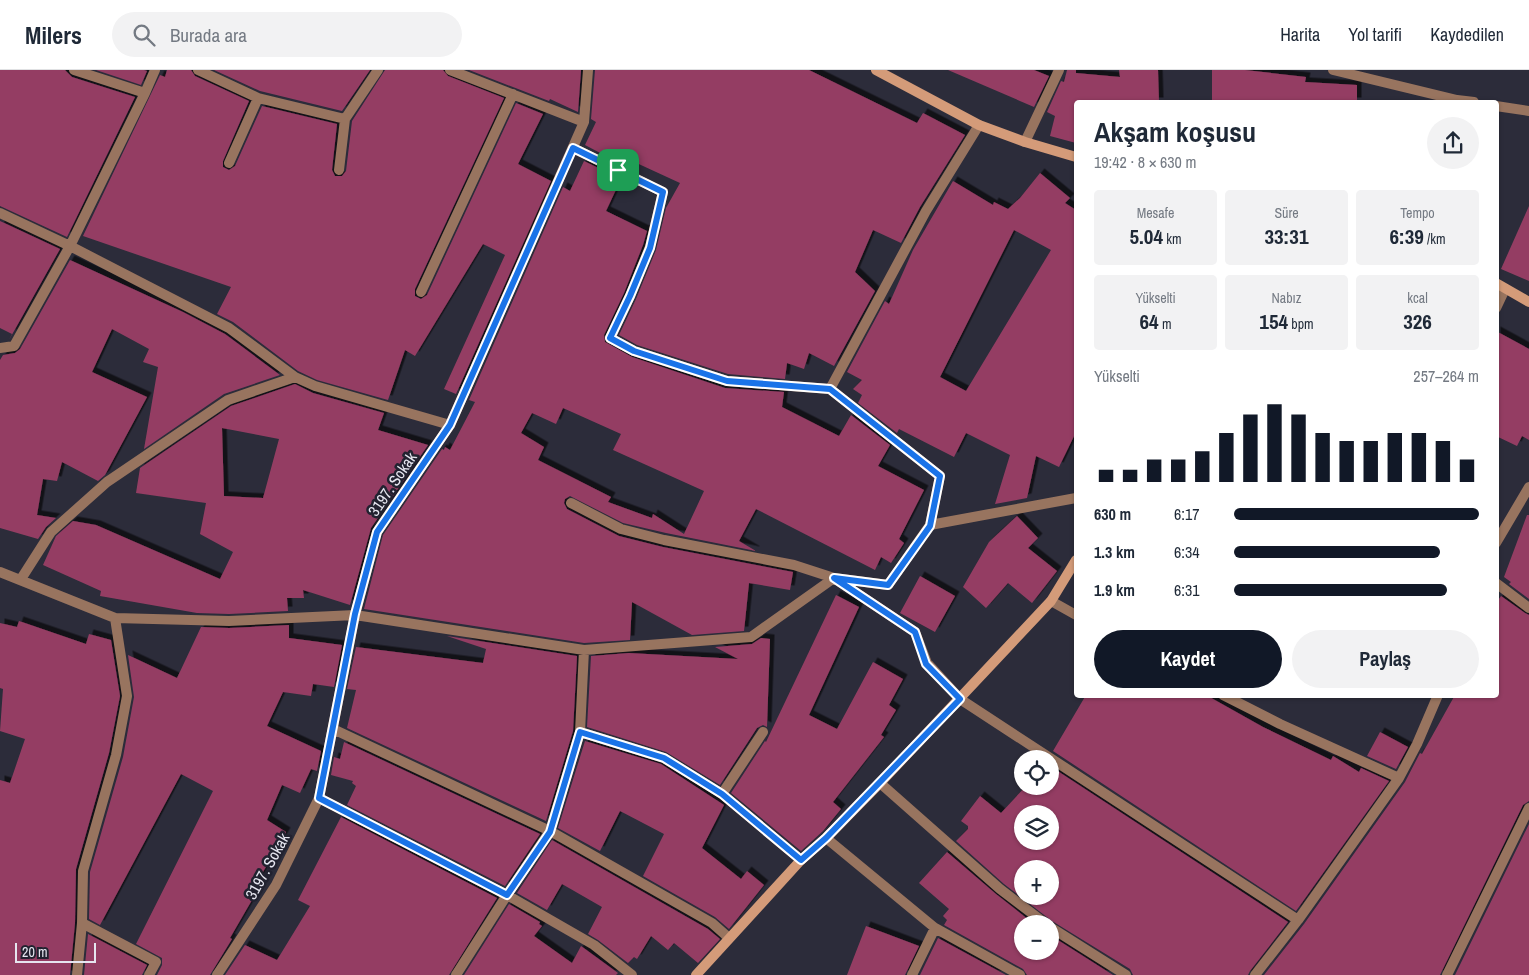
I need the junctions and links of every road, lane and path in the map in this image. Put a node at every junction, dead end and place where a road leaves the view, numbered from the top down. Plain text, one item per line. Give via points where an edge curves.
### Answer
1 (74, 70) edge
2 (155, 70) edge
3 (198, 70) edge
4 (378, 70) edge
5 (450, 70) edge
6 (588, 70) edge
7 (876, 70) edge
8 (1059, 70) edge
9 (1333, 70) edge
10 (145, 93) junction
11 (513, 94) junction
12 (258, 98) junction
13 (1452, 100) edge
14 (1499, 106) edge
15 (1529, 111) edge
16 (345, 119) junction
17 (584, 122) junction
18 (979, 125) junction
19 (1025, 142) junction
20 (573, 148) junction
21 (1074, 155) edge
22 (229, 163) dead end
23 (339, 170) dead end
24 (0, 213) edge
25 (70, 246) junction
26 (1501, 286) edge
27 (421, 292) dead end
28 (1529, 302) edge
29 (0, 338) edge
30 (14, 346) junction
31 (0, 348) edge
32 (295, 377) junction
33 (830, 389) junction
34 (450, 425) junction
35 (1529, 487) edge
36 (1074, 498) edge
37 (571, 503) dead end
38 (930, 526) junction
39 (1499, 535) edge
40 (1074, 563) edge
41 (0, 572) edge
42 (834, 578) junction
43 (21, 579) junction
44 (1499, 585) edge
45 (1051, 601) junction
46 (1529, 608) edge
47 (355, 614) junction
48 (1074, 614) edge
49 (115, 618) junction
50 (584, 650) junction
51 (1230, 698) edge
52 (1437, 698) edge
53 (960, 699) junction
54 (333, 729) junction
55 (580, 732) junction
56 (763, 732) dead end
57 (1399, 778) junction
58 (880, 783) junction
59 (722, 794) junction
60 (319, 798) junction
61 (1529, 808) edge
62 (550, 832) junction
63 (826, 838) junction
64 (801, 860) junction
65 (507, 895) junction
66 (1034, 915) edge
67 (1298, 920) junction
68 (82, 923) junction
69 (935, 928) junction
70 (1059, 933) edge
71 (729, 938) junction
72 (1120, 973) edge
73 (76, 975) edge
74 (149, 975) edge
75 (217, 975) edge
76 (456, 975) edge
77 (632, 975) edge
78 (696, 975) edge
79 (912, 975) edge
80 (1020, 975) edge
81 (1255, 975) edge
82 (1447, 975) edge

1 - 10 street
2 - 10 street
3 - 12 street
4 - 16 street
5 - 11 street
6 - 17 street, 3197. Sokak
7 - 18 street
8 - 19 street
9 - 13 street
10 - 25 street
11 - 17 street
11 - 27 street
12 - 16 street
12 - 22 street
14 - 15 street
16 - 23 street
17 - 20 street, 3197. Sokak
18 - 19 street
18 - 33 street via 926,211
19 - 21 street
20 - 33 street via 663,192 650,248 610,338 634,351 727,381
20 - 34 street, 3197. Sokak
24 - 25 street
25 - 30 street
25 - 32 street via 229,328
26 - 28 street
29 - 30 street
30 - 31 street
32 - 34 street via 315,386
32 - 43 street via 228,400 107,482 51,532
33 - 38 street via 940,476
34 - 47 street, 3197. Sokak via 377,532
35 - 39 street
36 - 38 street
37 - 42 street via 621,529 794,565
38 - 42 street via 888,585
40 - 45 street
41 - 43 street
42 - 50 street via 751,637
42 - 53 street via 915,632 926,664
43 - 49 street
44 - 46 street
45 - 48 street
45 - 53 street
47 - 49 street via 229,621
47 - 50 street
47 - 54 street, 3197. Sokak
49 - 68 street via 127,696 116,755 84,871
50 - 55 street
51 - 57 street
52 - 57 street
53 - 58 street
53 - 67 street
54 - 60 street, 3197. Sokak
54 - 62 street
55 - 59 street via 664,758
55 - 62 street
56 - 59 street
57 - 67 street
58 - 63 street
58 - 66 street
59 - 64 street
60 - 65 street
60 - 75 street, 3197. Sokak via 276,886
61 - 82 street
62 - 65 street
62 - 71 street via 712,923
63 - 64 street
63 - 69 street
64 - 71 street
65 - 76 street
65 - 77 street via 594,945
67 - 81 street
68 - 73 street
68 - 74 street via 156,962
69 - 79 street
69 - 80 street
70 - 72 street
71 - 78 street

